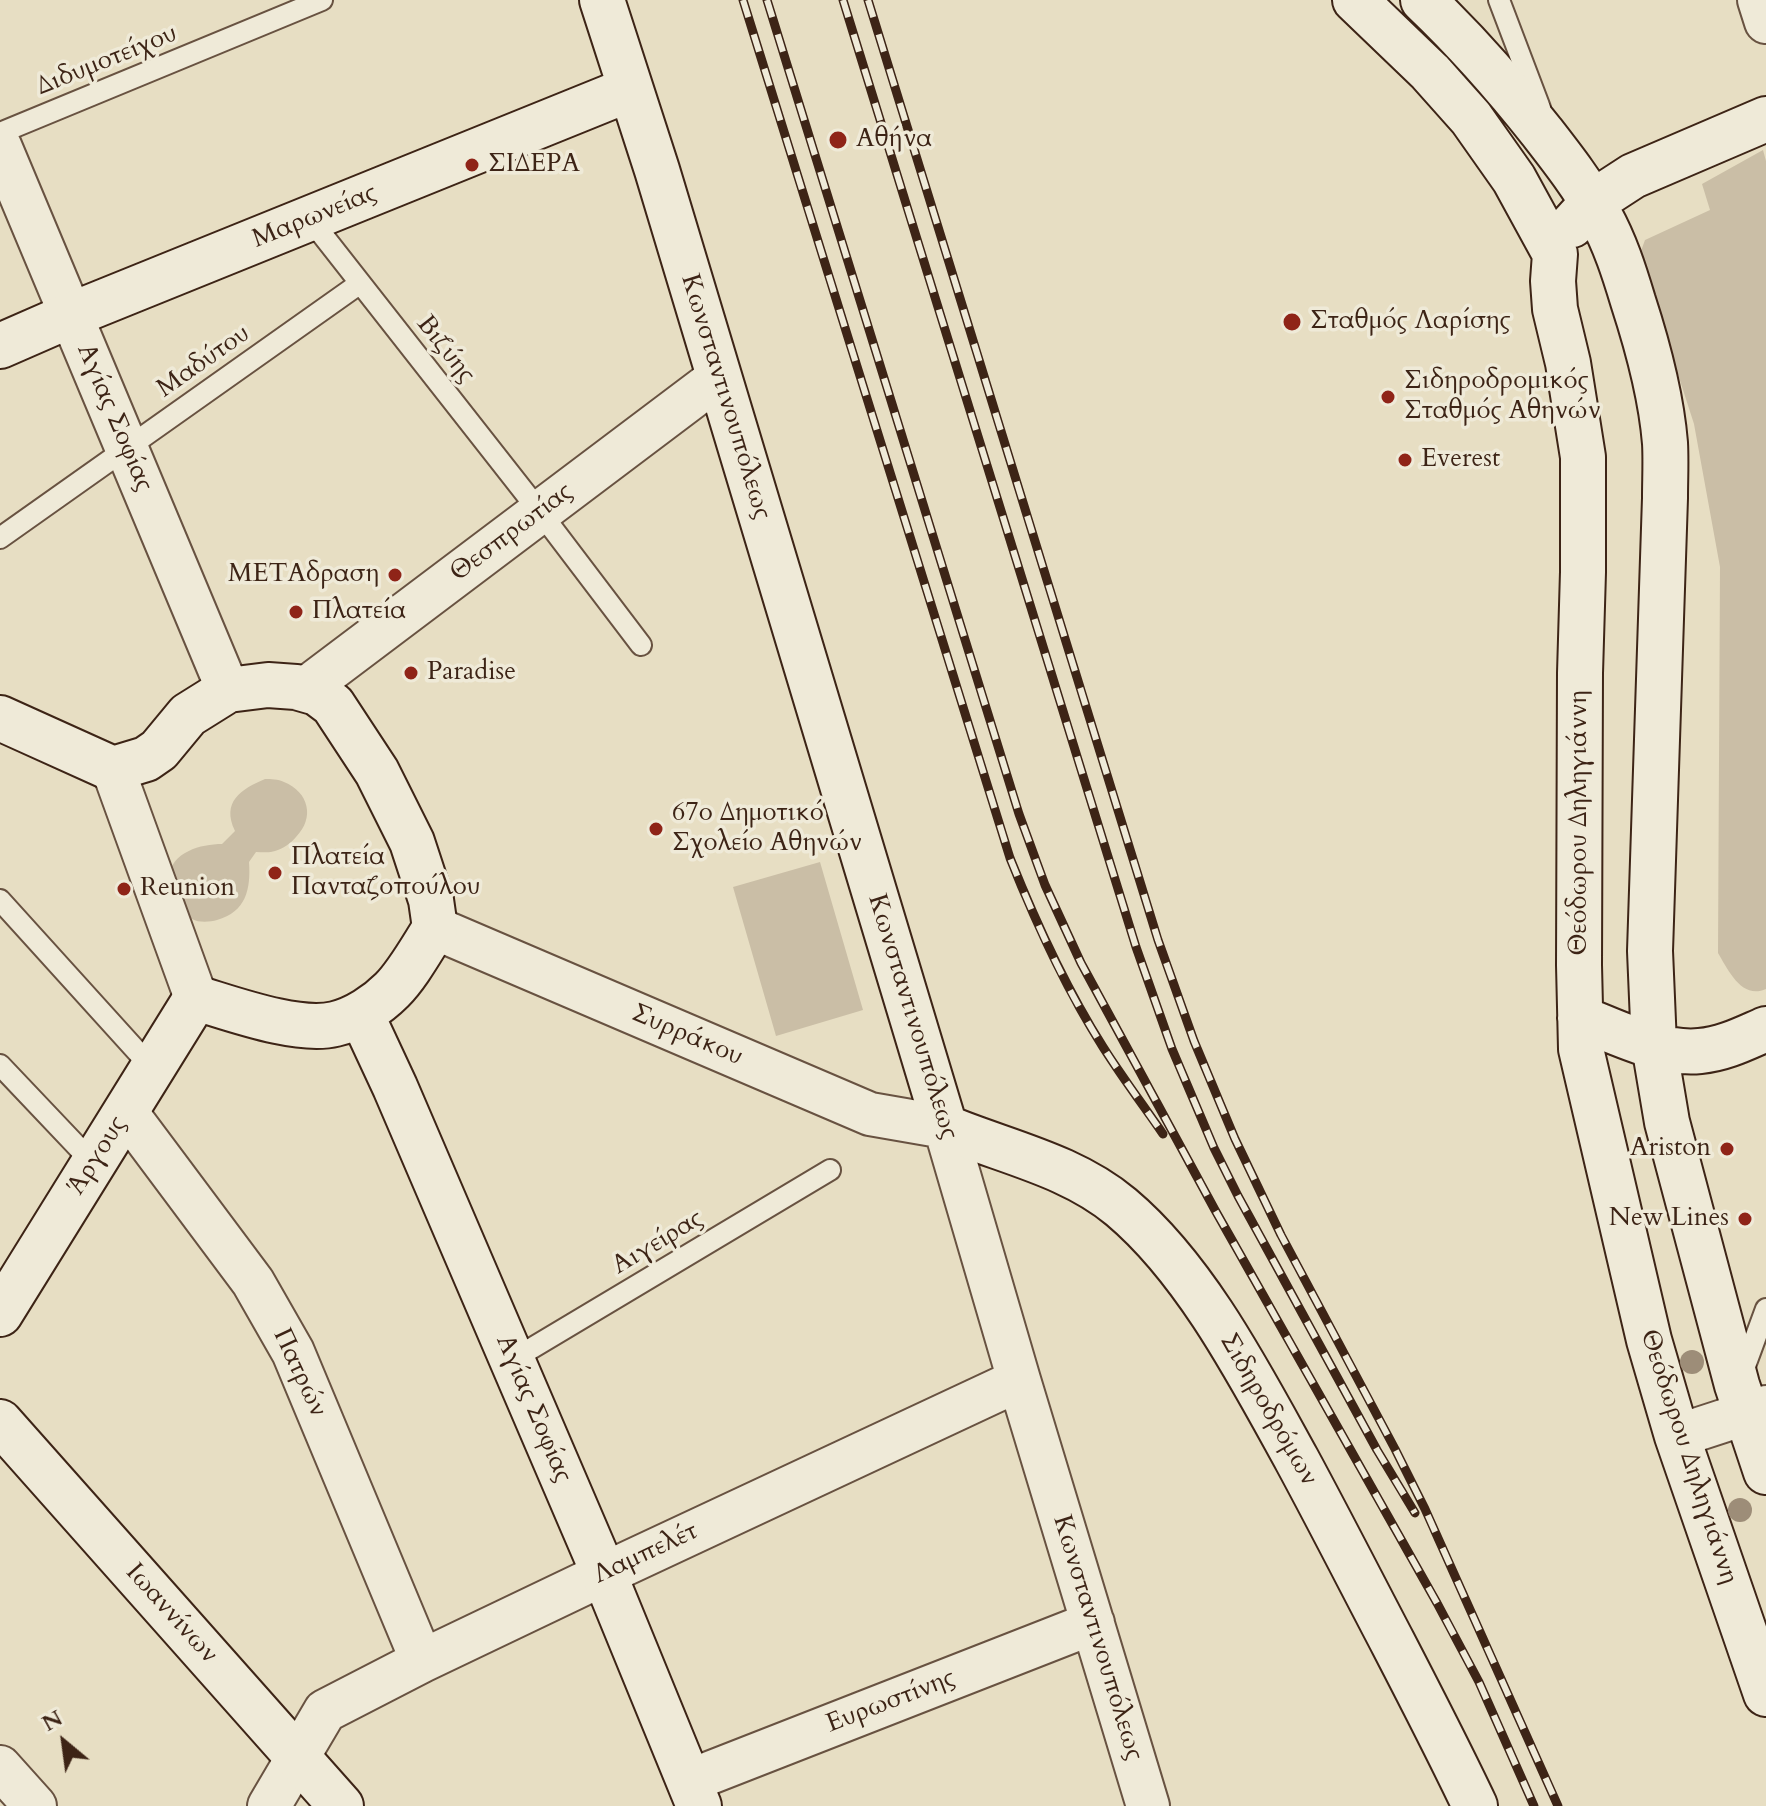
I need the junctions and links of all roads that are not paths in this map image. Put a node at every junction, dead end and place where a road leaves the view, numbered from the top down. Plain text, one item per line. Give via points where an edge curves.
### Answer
1 (322, 0) edge
2 (602, 0) edge
3 (1423, 0) edge
4 (1499, 0) edge
5 (1759, 0) edge
6 (1361, 4) edge
7 (1766, 22) edge
8 (630, 89) junction
9 (1766, 119) edge
10 (0, 133) edge
11 (0, 146) edge
12 (1558, 152) junction
13 (1593, 202) junction
14 (310, 219) junction
15 (1555, 254) junction
16 (359, 284) junction
17 (71, 315) junction
18 (0, 346) edge
19 (719, 377) junction
20 (127, 448) junction
21 (540, 512) junction
22 (0, 538) edge
23 (641, 645) dead end
24 (305, 689) junction
25 (228, 690) junction
26 (0, 718) edge
27 (113, 769) junction
28 (0, 900) edge
29 (435, 928) junction
30 (196, 998) junction
31 (361, 1014) junction
32 (1580, 1018) junction
33 (1766, 1029) edge
34 (1654, 1045) junction
35 (0, 1065) edge
36 (153, 1069) junction
37 (126, 1112) junction
38 (945, 1127) junction
39 (93, 1163) junction
40 (830, 1170) dead end
41 (1766, 1309) edge
42 (0, 1314) edge
43 (512, 1360) junction
44 (1019, 1380) junction
45 (1750, 1402) edge
46 (0, 1422) edge
47 (1677, 1436) junction
48 (1766, 1472) edge
49 (604, 1574) junction
50 (1093, 1623) junction
51 (422, 1661) junction
52 (1766, 1694) edge
53 (299, 1758) junction
54 (0, 1767) edge
55 (694, 1794) edge
56 (35, 1806) edge
57 (269, 1806) edge
58 (341, 1806) edge
59 (1148, 1806) edge
60 (1475, 1806) edge

1 - 10 lane, Διδυμοτείχου
2 - 8 street, Κωνσταντινουπόλεως
3 - 12 street via 1507,87
4 - 12 lane
5 - 7 street
6 - 15 street via 1471,118 1514,179
8 - 14 street, Μαρωνείας
8 - 19 street, Κωνσταντινουπόλεως
9 - 13 street via 1633,176
11 - 17 street, Αγίας Σοφίας
12 - 13 street
13 - 15 street
13 - 34 street via 1628,280 1658,394 1665,443 1650,951
14 - 16 lane, Βιζύης
14 - 17 street, Μαρωνείας
15 - 32 street, Θεόδωρου Δηληγιάννη via 1555,309 1583,457
16 - 20 lane, Μαδύτου
16 - 21 lane, Βιζύης
17 - 18 street, Μαρωνείας
17 - 20 street, Αγίας Σοφίας
19 - 21 street, Θεσπρωτίας
19 - 38 street, Κωνσταντινουπόλεως
20 - 22 lane, Μαδύτου
20 - 25 street, Αγίας Σοφίας
21 - 23 lane, Βιζύης
21 - 24 street, Θεσπρωτίας
24 - 25 street via 268,685
24 - 29 street via 333,705 377,772 412,842
25 - 27 street via 188,715 146,759
26 - 27 street
27 - 30 street
28 - 36 lane
29 - 31 street via 393,989
29 - 38 street, Συρράκου via 870,1114
30 - 31 street via 303,1026 333,1025
30 - 36 street, Άργους
31 - 43 street, Αγίας Σοφίας
32 - 34 street
32 - 47 street, Θεόδωρου Δηληγιάννη via 1585,1068
33 - 34 street via 1703,1051
34 - 45 street via 1667,1122
35 - 39 lane
36 - 37 street, Άργους
37 - 39 street, Άργους
37 - 51 street, Πατρών via 253,1282 293,1352
38 - 44 street, Κωνσταντινουπόλεως
38 - 60 street, Σιδηροδρόμων via 1083,1180 1120,1206 1186,1277 1263,1398 1316,1495
39 - 42 street, Άργους
40 - 43 lane, Αιγείρας
41 - 45 lane
43 - 49 street, Αγίας Σοφίας
44 - 49 street, Λαμπελέτ
44 - 50 street, Κωνσταντινουπόλεως
45 - 47 street
45 - 48 street
46 - 53 street, Ιωαννίνων
47 - 52 street, Θεόδωρου Δηληγιάννη
49 - 51 street, Λαμπελέτ
49 - 55 street, Αγίας Σοφίας
50 - 55 street, Ευρωστίνης
50 - 59 street, Κωνσταντινουπόλεως
51 - 53 street, Λαμπελέτ via 325,1711
53 - 57 street, Λαμπελέτ
53 - 58 street, Ιωαννίνων
54 - 56 street

